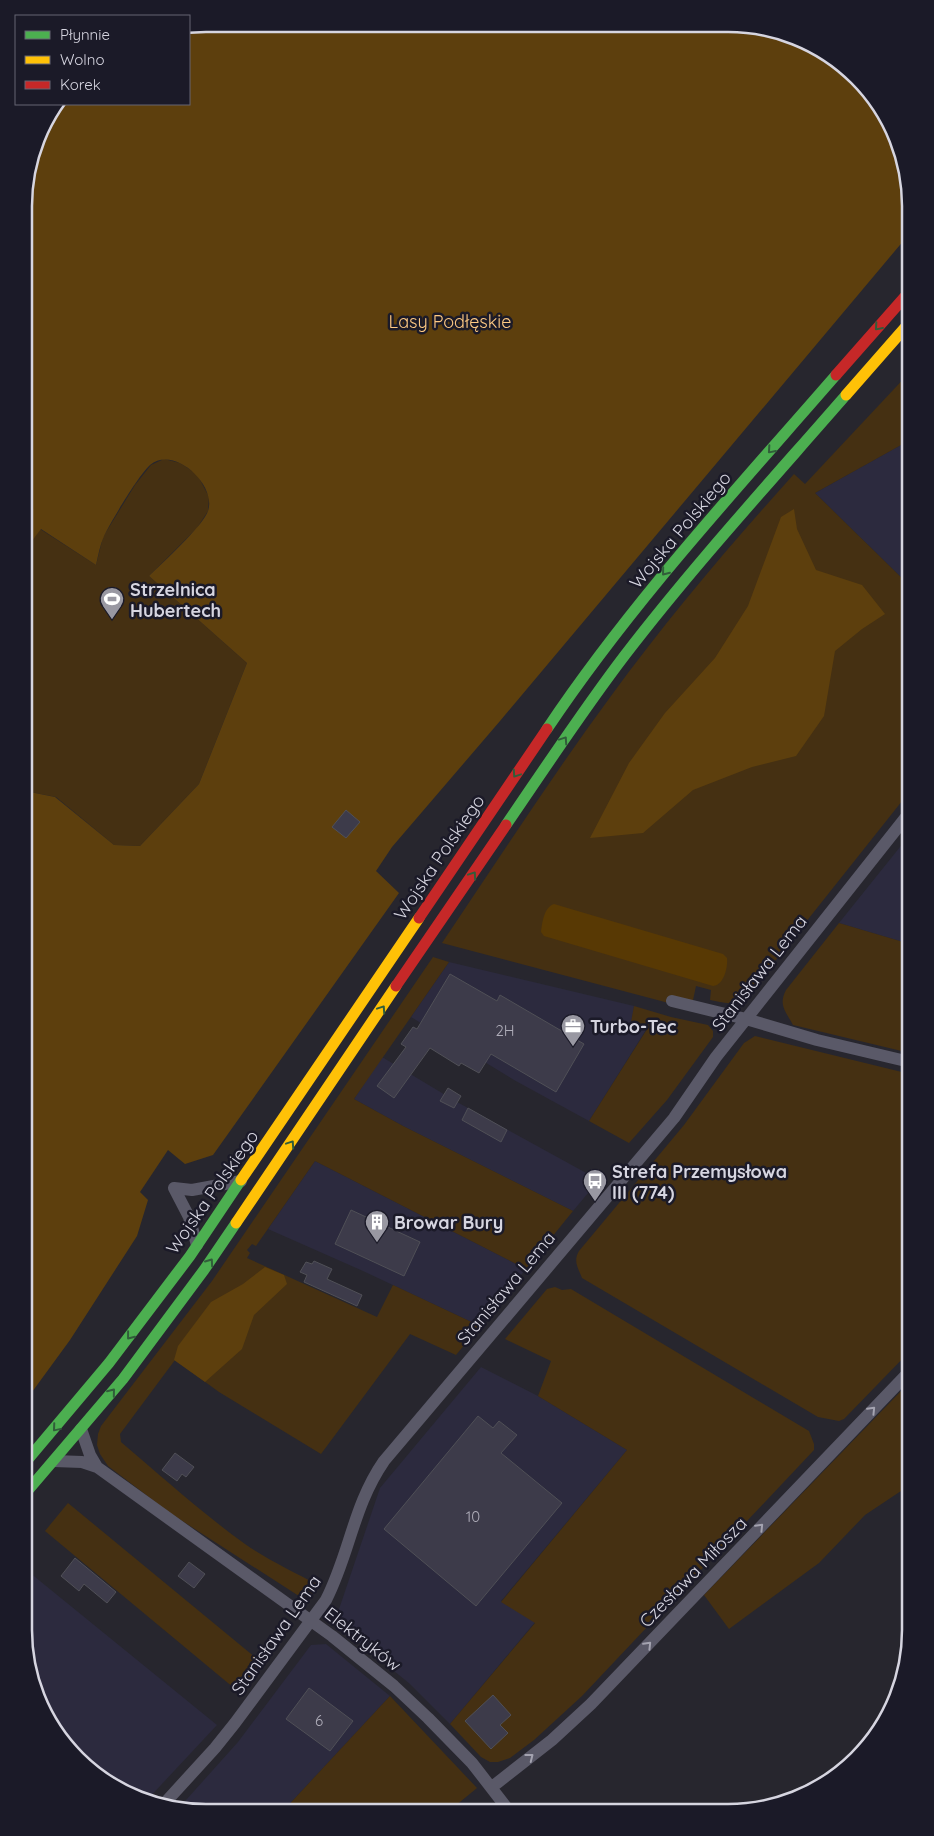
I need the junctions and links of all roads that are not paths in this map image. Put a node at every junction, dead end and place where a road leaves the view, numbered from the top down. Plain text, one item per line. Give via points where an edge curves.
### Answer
1 (902, 300) edge
2 (902, 331) edge
3 (902, 823) edge
4 (672, 1001) dead end
5 (746, 1019) junction
6 (901, 1060) edge
7 (241, 1181) junction
8 (197, 1245) junction
9 (901, 1380) edge
10 (81, 1429) junction
11 (32, 1454) edge
12 (54, 1461) junction
13 (97, 1467) junction
14 (32, 1486) edge
15 (312, 1620) junction
16 (492, 1787) junction
17 (168, 1799) edge
18 (504, 1804) edge

1 -> 7 main road, Wojska Polskiego via 675,560 625,622 550,724
10 -> 2 main road, Wojska Polskiego via 204,1270 569,732 625,655 693,570
3 - 5 street, Stanisława Lema
4 - 5 street
5 - 6 street
5 - 15 street, Stanisława Lema via 674,1118 384,1461 362,1498 337,1579
7 - 8 main road, Wojska Polskiego
7 - 8 street via 192,1190 174,1188
8 -> 11 main road, Wojska Polskiego via 152,1309
16 -> 9 street, Czesława Miłosza via 582,1713
10 - 12 main road, Wojska Polskiego
10 - 13 street, Elektryków
12 - 13 street, Elektryków via 82,1462
12 - 14 main road, Wojska Polskiego
13 - 15 street, Elektryków
15 - 16 street, Elektryków via 394,1686
15 - 17 street, Stanisława Lema via 219,1743
16 - 18 street, Elektryków

